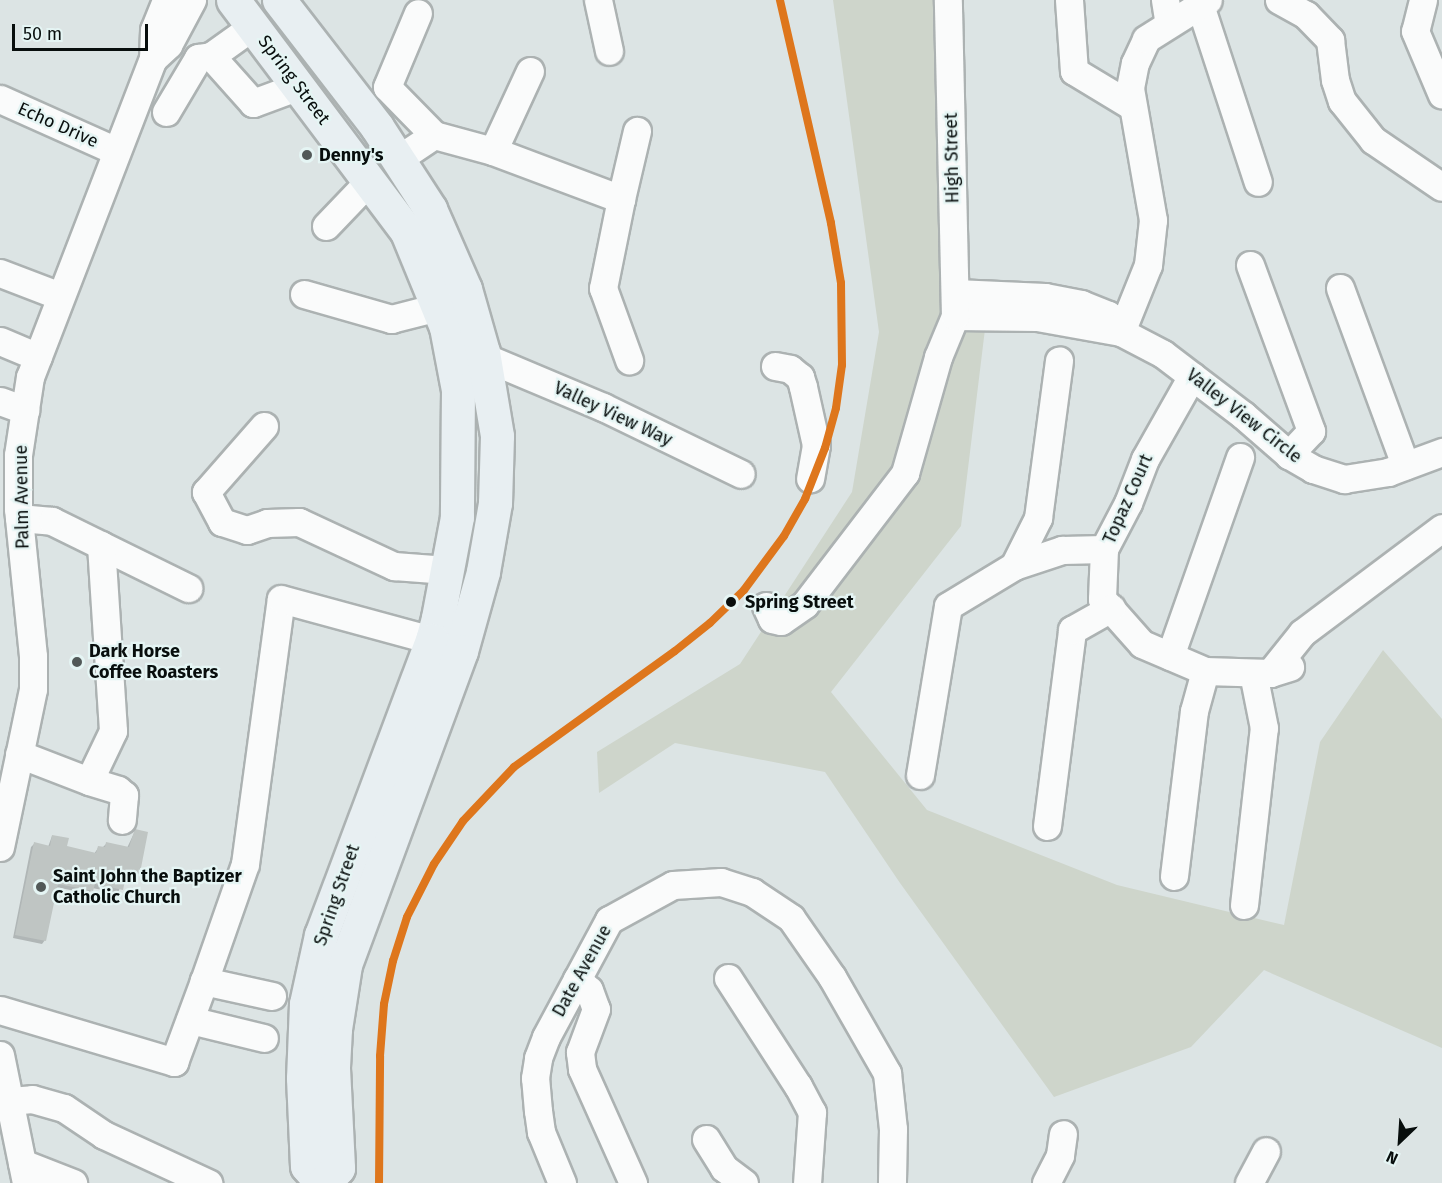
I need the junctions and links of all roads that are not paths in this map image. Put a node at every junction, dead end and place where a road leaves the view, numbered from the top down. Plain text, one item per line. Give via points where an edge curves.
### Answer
1 (166, 0) edge
2 (192, 0) edge
3 (233, 0) edge
4 (279, 0) edge
5 (598, 0) edge
6 (948, 0) edge
7 (1069, 0) edge
8 (1279, 0) edge
9 (1318, 0) edge
10 (1423, 0) edge
11 (1204, 2) edge
12 (1167, 12) edge
13 (418, 13) dead end
14 (253, 26) junction
15 (1330, 40) junction
16 (609, 51) dead end
17 (161, 52) junction
18 (205, 57) junction
19 (530, 71) dead end
20 (299, 86) junction
21 (1442, 95) edge
22 (0, 99) edge
23 (1132, 106) junction
24 (166, 112) dead end
25 (637, 131) dead end
26 (434, 135) junction
27 (116, 151) junction
28 (493, 151) junction
29 (398, 159) junction
30 (368, 178) junction
31 (1258, 182) dead end
32 (1442, 187) edge
33 (621, 199) junction
34 (327, 226) dead end
35 (1250, 265) dead end
36 (0, 273) edge
37 (1341, 288) dead end
38 (304, 294) dead end
39 (60, 296) junction
40 (955, 304) junction
41 (438, 307) junction
42 (1121, 332) junction
43 (0, 341) edge
44 (38, 357) junction
45 (484, 357) junction
46 (628, 360) dead end
47 (1059, 360) dead end
48 (775, 366) dead end
49 (1192, 376) junction
50 (0, 401) edge
51 (25, 410) junction
52 (264, 426) dead end
53 (10, 438) edge
54 (1442, 452) edge
55 (1289, 455) junction
56 (1240, 457) dead end
57 (1405, 465) junction
58 (741, 474) dead end
59 (810, 478) dead end
60 (19, 518) junction
61 (1442, 528) edge
62 (101, 545) junction
63 (1104, 549) junction
64 (1014, 566) junction
65 (447, 570) junction
66 (188, 588) dead end
67 (765, 606) dead end
68 (1111, 608) junction
69 (432, 640) junction
70 (1170, 656) junction
71 (1206, 671) junction
72 (1271, 671) junction
73 (19, 754) junction
74 (920, 775) dead end
75 (89, 781) junction
76 (122, 820) dead end
77 (1047, 826) dead end
78 (0, 847) edge
79 (1174, 876) dead end
80 (1244, 905) dead end
81 (728, 978) dead end
82 (577, 979) junction
83 (204, 981) junction
84 (272, 996) dead end
85 (0, 1010) edge
86 (190, 1020) junction
87 (264, 1038) dead end
88 (0, 1055) edge
89 (10, 1101) junction
90 (1063, 1134) dead end
91 (705, 1139) dead end
92 (1266, 1151) dead end
93 (24, 1173) edge
94 (73, 1183) edge
95 (208, 1183) edge
96 (323, 1183) edge
97 (562, 1183) edge
98 (633, 1183) edge
99 (744, 1183) edge
100 (807, 1183) edge
101 (892, 1183) edge
102 (1046, 1183) edge
103 (1249, 1183) edge

1 - 17 street, Palm Avenue via 154,30
2 - 17 street, Palm Avenue
3 - 14 main road, Spring Street
4 - 29 main road, Spring Street
5 - 16 street
6 - 40 street, High Street
7 - 23 street via 1074,71
8 - 15 street via 1306,15
9 - 15 street
10 - 21 street via 1415,31
11 - 12 street
11 - 31 street
12 - 23 street via 1146,39 1135,63 1130,88
13 - 26 street via 387,87
14 - 18 street
14 - 20 main road, Spring Street
15 - 32 street via 1342,101 1374,140
17 - 18 street
17 - 27 street, Palm Avenue
18 - 20 street via 253,103
18 - 24 street
19 - 28 street
20 - 30 main road, Spring Street
22 - 27 street, Echo Drive
23 - 42 street via 1153,220 1148,265
25 - 33 street
26 - 28 street
26 - 29 street
27 - 39 street, Palm Avenue
28 - 33 street
29 - 30 main road
29 - 45 main road, Spring Street via 430,209 465,289
30 - 34 street
30 - 41 main road, Spring Street via 407,232
33 - 46 street via 603,288
35 - 55 street via 1311,430
36 - 39 street
37 - 57 street
38 - 41 street via 391,319
39 - 44 street, Palm Avenue
40 - 42 street, Valley View Circle
40 - 67 street via 905,473 805,604 781,621 772,619
41 - 65 main road, Spring Street via 446,327 458,390 457,517
42 - 49 street, Valley View Circle
43 - 44 street
44 - 51 street, Palm Avenue via 30,377
45 - 58 street, Valley View Way via 603,407
45 - 96 main road, Spring Street via 497,436 495,503 483,572 461,651 345,965 333,1068 338,1168
47 - 64 street via 1038,518
48 - 59 street via 790,369 800,377 816,445
49 - 55 street, Valley View Circle
49 - 63 street, Topaz Court via 1145,459
50 - 51 street
51 - 53 street, Palm Avenue
52 - 65 street via 206,492 222,522 247,530 267,523 299,522 394,566
53 - 60 street, Palm Avenue via 18,455
54 - 57 street, Valley View Circle
55 - 57 street, Valley View Circle via 1313,469 1344,479 1388,472
56 - 70 street
60 - 62 street via 52,521
60 - 73 street, Palm Avenue via 33,689
61 - 72 street via 1302,633
62 - 66 street
62 - 75 street via 113,731
63 - 64 street via 1062,550
63 - 68 street, Topaz Court via 1102,599
64 - 74 street via 948,606
65 - 69 main road, Spring Street
68 - 70 street, Topaz Court via 1142,644
68 - 77 street via 1072,630
69 - 83 street via 281,599 245,864
69 - 96 main road, Spring Street via 321,935 306,1004 303,1077 308,1166
70 - 71 street, Topaz Court
71 - 72 street, Topaz Court
71 - 79 street via 1194,711
72 - 80 street
73 - 75 street
73 - 78 street, Palm Avenue
75 - 76 street via 124,795
81 - 100 street via 812,1112
82 - 97 street, Date Avenue via 546,1037 535,1078 542,1132
82 - 98 street via 589,990 596,1009 580,1052 582,1069
82 - 101 street, Date Avenue via 609,920 673,885 721,882 752,892 791,918 832,977 887,1073 893,1129
83 - 84 street
83 - 86 street
85 - 86 street via 174,1062
86 - 87 street
88 - 89 street
89 - 93 street
89 - 95 street via 32,1099 64,1108 104,1134
90 - 102 street via 1060,1155
91 - 99 street via 724,1168
92 - 103 street
93 - 94 street

